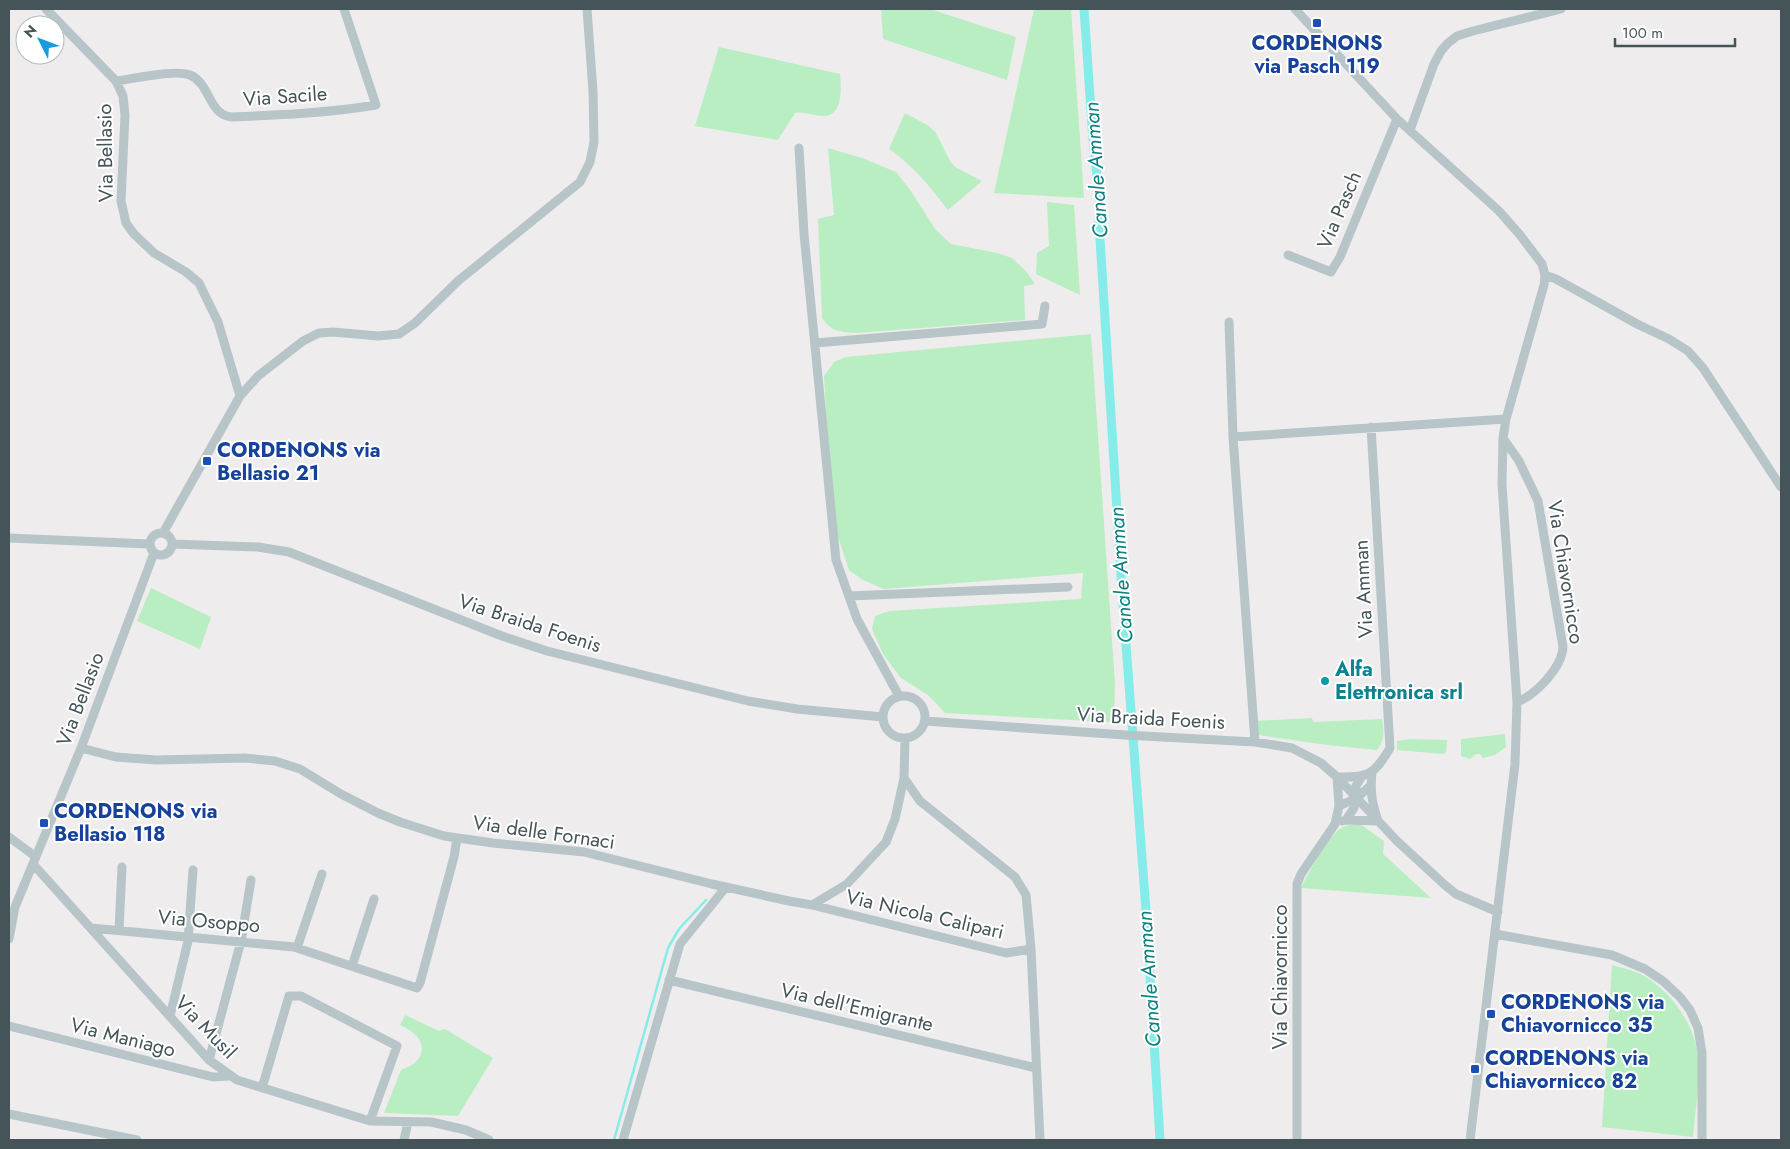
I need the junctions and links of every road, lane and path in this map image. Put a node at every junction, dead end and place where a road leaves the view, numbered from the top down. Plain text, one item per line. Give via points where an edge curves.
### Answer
1 (46, 9) edge
2 (344, 9) edge
3 (587, 9) edge
4 (1295, 9) edge
5 (1561, 9) edge
6 (116, 81) junction
7 (1397, 119) junction
8 (1410, 130) junction
9 (800, 148) dead end
10 (1288, 255) dead end
11 (1545, 275) junction
12 (1045, 306) dead end
13 (1229, 322) dead end
14 (815, 343) junction
15 (240, 396) junction
16 (1506, 419) junction
17 (1371, 427) junction
18 (1232, 437) junction
19 (1502, 438) junction
20 (1781, 487) edge
21 (163, 533) junction
22 (9, 538) edge
23 (149, 544) junction
24 (172, 544) junction
25 (154, 553) junction
26 (1068, 587) dead end
27 (849, 596) junction
28 (899, 696) junction
29 (1518, 702) junction
30 (883, 717) junction
31 (925, 721) junction
32 (905, 739) junction
33 (1255, 742) junction
34 (81, 748) junction
35 (1372, 772) junction
36 (1362, 776) junction
37 (1337, 777) junction
38 (904, 778) junction
39 (1371, 785) junction
40 (1357, 798) junction
41 (1340, 806) junction
42 (1346, 820) junction
43 (1378, 821) junction
44 (1335, 824) junction
45 (9, 837) edge
46 (457, 838) junction
47 (34, 861) junction
48 (122, 867) dead end
49 (193, 870) dead end
50 (322, 874) dead end
51 (251, 880) dead end
52 (726, 887) junction
53 (374, 899) dead end
54 (812, 905) junction
55 (1498, 912) junction
56 (92, 928) junction
57 (118, 930) junction
58 (1495, 934) junction
59 (188, 936) junction
60 (9, 939) edge
61 (241, 942) junction
62 (296, 948) junction
63 (1032, 949) junction
64 (352, 966) junction
65 (669, 980) junction
66 (170, 1016) junction
67 (9, 1026) edge
68 (209, 1060) junction
69 (1036, 1068) junction
70 (229, 1076) junction
71 (262, 1088) junction
72 (9, 1114) edge
73 (370, 1121) junction
74 (408, 1122) junction
75 (137, 1140) edge
76 (404, 1140) edge
77 (489, 1140) edge
78 (623, 1140) edge
79 (1040, 1140) edge
80 (1297, 1140) edge
81 (1470, 1140) edge
82 (1702, 1140) edge

1 - 6 street, Via Bellasio
2 - 6 street, Via Sacile via 376,105 329,112 232,117 218,112 198,80 188,74 178,72
3 - 15 street via 594,142 590,162 580,182 458,281 415,323 399,334 378,336 333,332 303,340 258,376
4 - 7 street
5 - 8 street via 1473,31 1448,43 1434,64
6 - 15 street, Via Bellasio via 126,115 121,200 126,223 154,253 186,272 199,284 218,322
7 - 8 street
7 - 10 street, Via Pasch via 1340,258 1331,272
8 - 11 street via 1499,211 1534,252
9 - 14 street via 804,234
11 - 16 street
11 - 20 street via 1556,278 1688,352 1703,368
12 - 14 street via 1042,324
13 - 18 street
14 - 27 street via 836,560
15 - 21 street
16 - 17 street
16 - 19 street
17 - 18 street
17 - 35 street, Via Amman via 1390,748
18 - 33 street
19 - 29 street via 1502,484
19 - 29 street, Via Chiavornicco via 1519,461 1538,501 1563,647 1560,659 1546,679 1536,691
21 - 23 street via 152,536
21 - 24 street via 169,536
22 - 23 street
23 - 25 street
24 - 25 street via 166,554
24 - 30 street, Via Braida Foenis via 258,547 289,552 547,651 748,701
25 - 34 street, Via Bellasio
26 - 27 street
27 - 28 street via 857,618
28 - 30 street via 886,705
28 - 31 street via 917,700 924,709
29 - 55 street via 1515,764
30 - 32 street via 887,731
31 - 32 street via 918,733
31 - 33 street, Via Braida Foenis
32 - 38 street
33 - 37 street, Via Braida Foenis via 1303,752
34 - 46 street, Via delle Fornaci via 116,757 156,760 245,758 274,761 300,769 378,813
34 - 47 street, Via Bellasio
35 - 36 street
35 - 39 street
36 - 37 street
36 - 40 street via 1356,786
37 - 40 street, Via Braida Foenis
37 - 41 street, Via Chiavornicco
38 - 54 street via 895,820 886,842 847,884
38 - 63 street, Via Nicola Calipari via 920,802 1015,877 1026,895
39 - 40 street
39 - 43 street via 1371,802
40 - 41 street
40 - 42 street
40 - 43 street
41 - 44 street, Via Chiavornicco
42 - 43 street
42 - 44 street
43 - 55 street via 1456,894
44 - 80 street, Via Chiavornicco via 1297,884
45 - 47 street
46 - 52 street, Via delle Fornaci via 584,852
46 - 64 street, Via Osoppo via 417,988
47 - 56 street, Via Musil
47 - 60 street, Via Bellasio via 15,908
48 - 57 street
49 - 59 street
50 - 62 street
51 - 61 street
52 - 54 street, Via delle Fornaci
52 - 65 street via 680,944
53 - 64 street
54 - 63 street, Via Nicola Calipari via 1006,953
55 - 58 street
56 - 57 street, Via Osoppo
56 - 66 street, Via Musil
57 - 59 street, Via Osoppo
58 - 81 street
58 - 82 street via 1612,955 1645,969 1680,997 1698,1028 1702,1053
59 - 61 street, Via Osoppo
59 - 66 street
61 - 62 street, Via Osoppo
61 - 68 street
62 - 64 street, Via Osoppo
63 - 69 street, Via Nicola Calipari
65 - 69 street, Via dell'Emigrante
65 - 78 street
66 - 68 street, Via Musil
67 - 70 street, Via Maniago via 213,1077
68 - 70 street, Via Musil
69 - 79 street, Via Nicola Calipari
70 - 71 street, Via Musil
71 - 73 street, Via Musil
71 - 73 street via 289,996 301,996 397,1046
72 - 75 street
73 - 74 street, Via Musil
74 - 76 street
74 - 77 street, Via Musil via 452,1126

